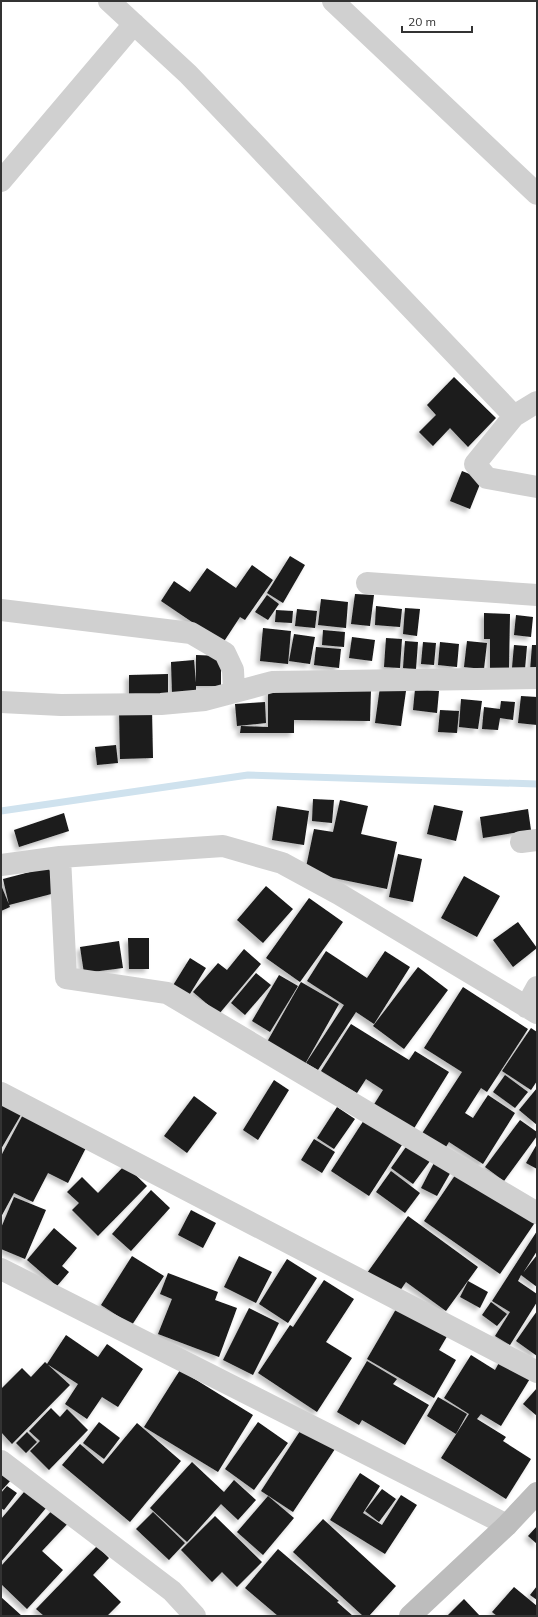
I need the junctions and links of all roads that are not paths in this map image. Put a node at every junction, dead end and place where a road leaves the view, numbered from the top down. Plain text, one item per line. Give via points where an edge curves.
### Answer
1 (109, 1) edge
2 (333, 1) edge
3 (134, 24) junction
4 (1, 180) edge
5 (537, 194) edge
6 (537, 402) edge
7 (514, 416) junction
8 (537, 487) edge
9 (367, 584) dead end
10 (537, 595) edge
11 (1, 610) edge
12 (537, 678) edge
13 (234, 691) junction
14 (1, 702) edge
15 (60, 857) junction
16 (1, 865) edge
17 (537, 988) edge
18 (532, 1010) edge
19 (1, 1093) edge
20 (537, 1213) edge
21 (1, 1269) edge
22 (537, 1372) edge
23 (1, 1461) edge
24 (537, 1493) edge
25 (507, 1524) junction
26 (195, 1616) edge
27 (410, 1616) edge

1 - 3 street
2 - 5 street
3 - 4 street
3 - 7 street via 188,74
6 - 7 street
7 - 8 street via 475,464 487,478
9 - 10 street
11 - 13 street via 191,633 226,653 233,670
12 - 13 street via 272,682
13 - 14 street via 205,700 161,704
15 - 16 street
15 - 18 street via 223,846 282,863 339,894
15 - 20 street via 66,978 167,993
17 - 18 street
19 - 22 street
21 - 25 street
23 - 26 street via 172,1591
24 - 25 street
25 - 27 street

